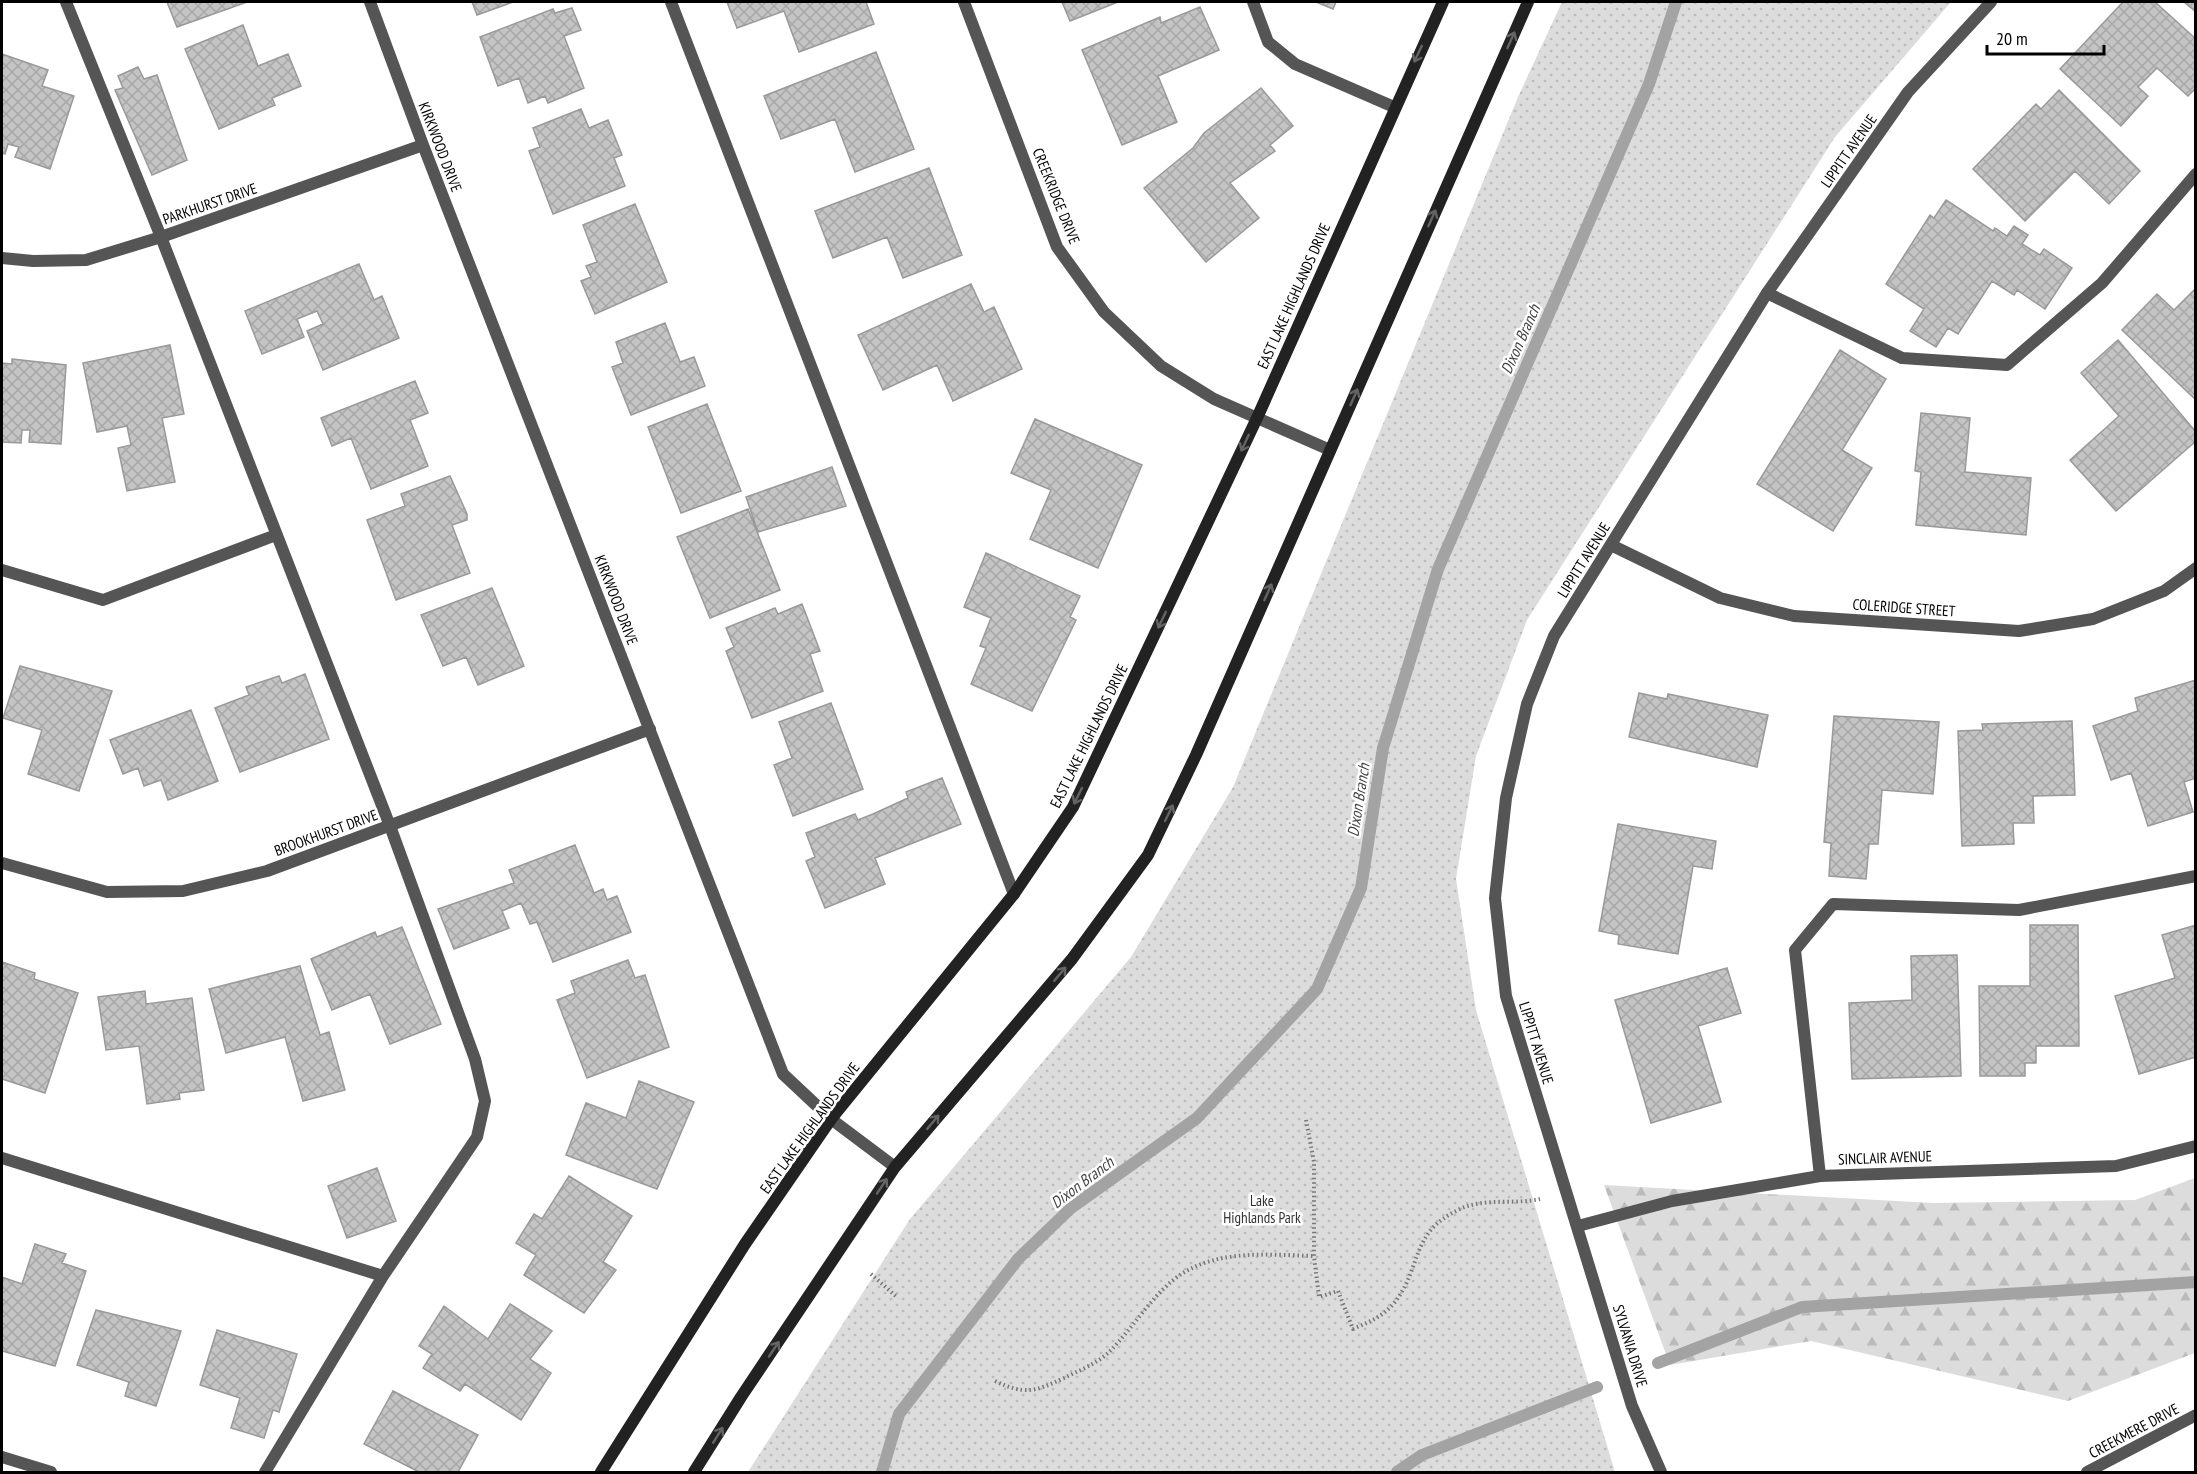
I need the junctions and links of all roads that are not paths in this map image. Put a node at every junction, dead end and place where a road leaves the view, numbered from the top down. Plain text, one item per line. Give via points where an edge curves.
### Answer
1 (66, 2) edge
2 (370, 2) edge
3 (671, 2) edge
4 (964, 2) edge
5 (1253, 2) edge
6 (1443, 2) edge
7 (1528, 2) edge
8 (1991, 2) edge
9 (1394, 107) junction
10 (423, 145) junction
11 (2196, 174) edge
12 (161, 237) junction
13 (2, 258) edge
14 (1767, 292) junction
15 (1257, 418) junction
16 (1330, 450) junction
17 (276, 535) junction
18 (1611, 545) junction
19 (2196, 568) edge
20 (2, 570) edge
21 (650, 729) junction
22 (390, 826) junction
23 (2, 863) edge
24 (2196, 876) edge
25 (1014, 894) junction
26 (831, 1119) junction
27 (2196, 1146) edge
28 (2, 1158) edge
29 (895, 1167) junction
30 (1820, 1176) junction
31 (1578, 1226) junction
32 (383, 1276) junction
33 (2196, 1415) edge
34 (2, 1457) edge
35 (51, 1473) edge
36 (265, 1473) edge
37 (602, 1473) edge
38 (694, 1473) edge
39 (1661, 1473) edge
40 (2087, 1473) edge

1 - 12 street
2 - 10 street, KIRKWOOD DRIVE
3 - 25 street
4 - 15 street, CREEKRIDGE DRIVE via 1057,247 1104,312 1161,366 1214,399
5 - 9 street via 1268,42 1295,64
6 -> 9 main road, EAST LAKE HIGHLANDS DRIVE
16 -> 7 main road
8 - 14 street, LIPPITT AVENUE via 1908,92
9 - 15 main road, EAST LAKE HIGHLANDS DRIVE
10 - 12 street, PARKHURST DRIVE
10 - 21 street, KIRKWOOD DRIVE
11 - 14 street via 2102,284 2007,365 1902,358
12 - 13 street, PARKHURST DRIVE via 86,260
12 - 17 street
14 - 18 street, LIPPITT AVENUE
15 - 16 street, CREEKRIDGE DRIVE
15 -> 25 main road, EAST LAKE HIGHLANDS DRIVE via 1072,807
29 -> 16 main road via 1072,958 1148,855
17 - 20 street via 103,600
17 - 22 street
18 - 19 street, COLERIDGE STREET via 1720,598 1794,616 2019,631 2093,620 2164,591
18 - 31 street, LIPPITT AVENUE via 1554,636 1527,704 1506,798 1495,898 1506,996
21 - 22 street, BROOKHURST DRIVE
21 - 26 street, KIRKWOOD DRIVE via 783,1074
22 - 23 street, BROOKHURST DRIVE via 267,871 183,891 107,892
22 - 32 street via 475,1059 485,1101 477,1137
24 - 30 street via 2019,910 1833,904 1795,950
25 - 26 main road, EAST LAKE HIGHLANDS DRIVE
26 - 29 street, KIRKWOOD DRIVE
26 - 37 main road, EAST LAKE HIGHLANDS DRIVE via 745,1244
27 - 30 street, SINCLAIR AVENUE via 2116,1166
28 - 32 street
38 -> 29 main road
30 - 31 street, SINCLAIR AVENUE via 1672,1201
31 - 39 street, SYLVANIA DRIVE via 1632,1406
32 - 36 street
33 - 40 street, CREEKMERE DRIVE
34 - 35 street

